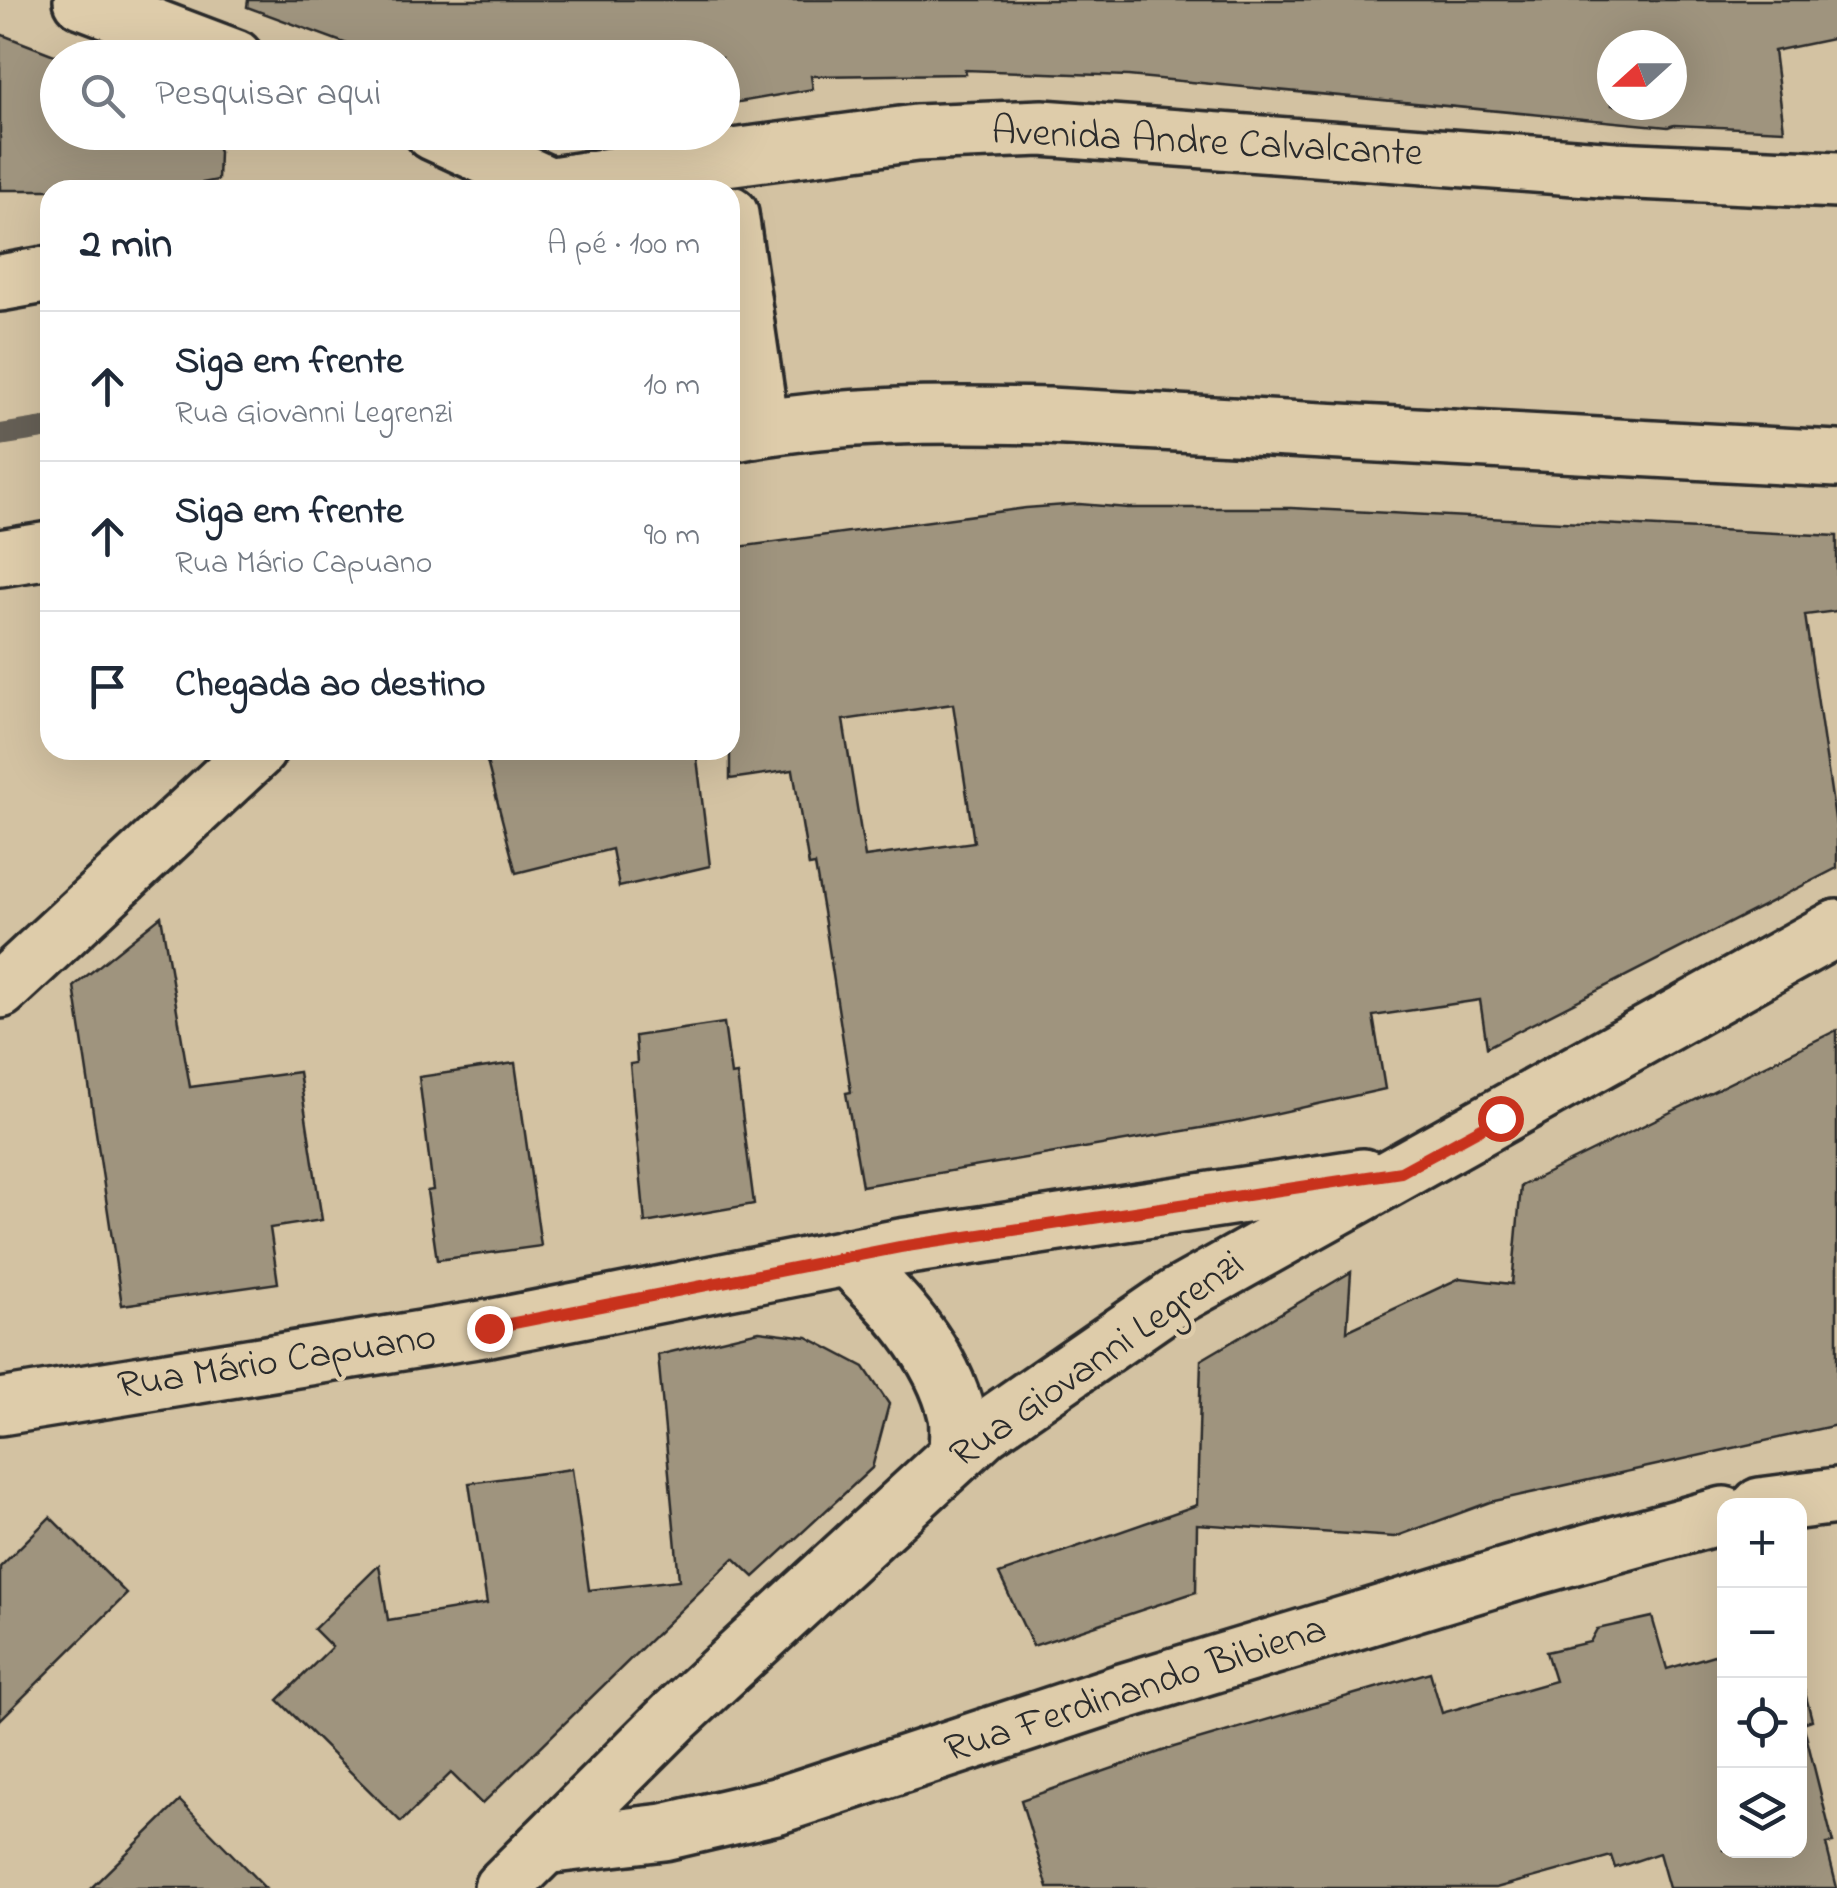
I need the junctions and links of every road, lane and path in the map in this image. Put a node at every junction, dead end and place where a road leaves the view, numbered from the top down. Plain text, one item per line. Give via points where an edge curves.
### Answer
1 (82, 0) edge
2 (188, 40) edge
3 (465, 150) edge
4 (727, 174) edge
5 (520, 180) edge
6 (644, 180) edge
7 (1837, 180) edge
8 (40, 276) edge
9 (0, 282) edge
10 (740, 359) edge
11 (745, 431) edge
12 (1837, 460) edge
13 (40, 552) edge
14 (0, 558) edge
15 (247, 760) edge
16 (1837, 928) edge
17 (0, 990) edge
18 (1401, 1172) junction
19 (847, 1257) junction
20 (0, 1407) edge
21 (957, 1454) junction
22 (1837, 1496) edge
23 (1807, 1500) edge
24 (1717, 1517) edge
25 (544, 1846) junction
26 (502, 1888) edge

1 - 2 street
3 - 5 street
4 - 6 street, Avenida Andre Calvalcante
4 - 7 street, Avenida Andre Calvalcante via 916,133 1042,128
8 - 9 street
10 - 11 street
11 - 12 street via 920,414 1048,416
13 - 14 street
15 - 17 street
16 - 18 street, Rua Giovanni Legrenzi
18 - 19 street, Rua Mário Capuano
18 - 21 street, Rua Giovanni Legrenzi via 1176,1296
19 - 20 street, Rua Mário Capuano via 489,1328
19 - 21 street via 915,1328 958,1419
21 - 25 street, Rua Giovanni Legrenzi
22 - 23 street
24 - 25 street, Rua Ferdinando Bibiena via 1157,1682 776,1806 664,1832
25 - 26 street, Rua Giovanni Legrenzi

